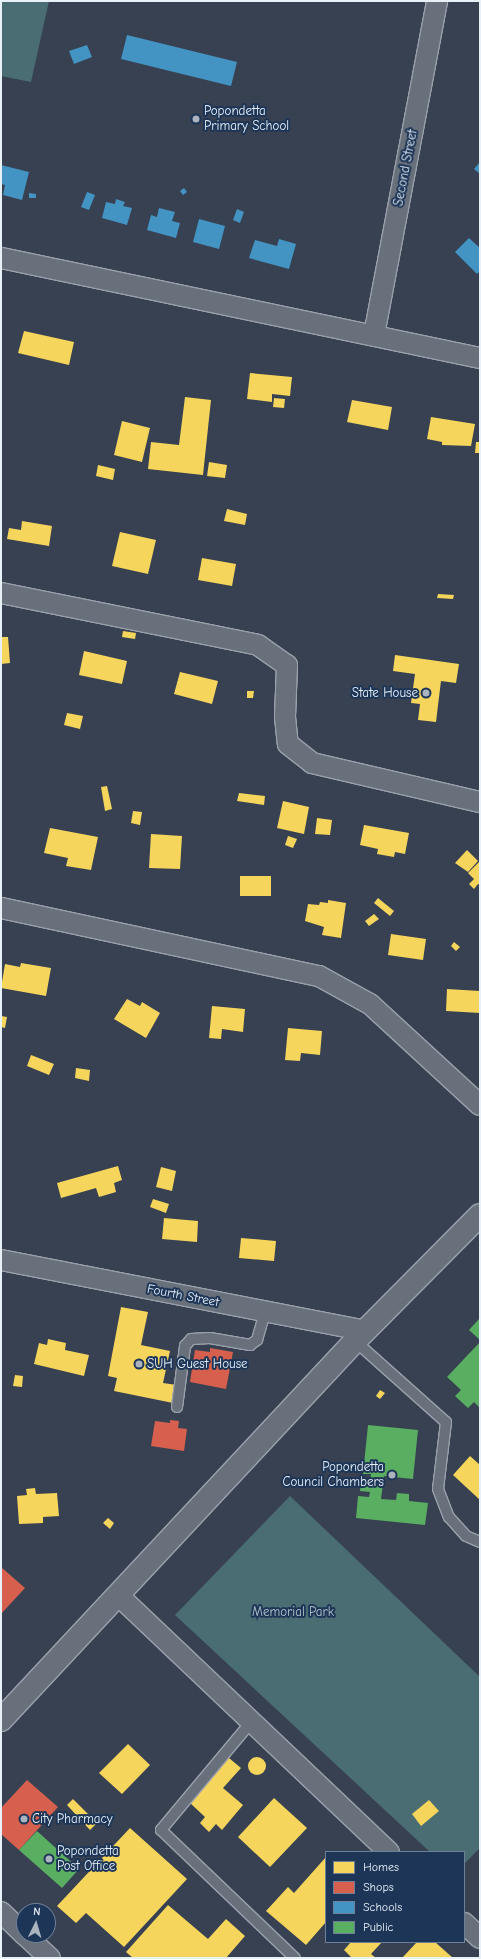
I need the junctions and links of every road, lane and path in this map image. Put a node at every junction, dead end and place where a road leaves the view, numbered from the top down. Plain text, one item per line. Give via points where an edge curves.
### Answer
1 (437, 1) edge
2 (1, 258) edge
3 (374, 335) junction
4 (480, 358) edge
5 (1, 593) edge
6 (480, 802) edge
7 (1, 908) edge
8 (480, 1105) edge
9 (480, 1215) edge
10 (1, 1260) edge
11 (265, 1312) junction
12 (360, 1336) junction
13 (177, 1407) dead end
14 (480, 1542) edge
15 (119, 1596) junction
16 (1, 1720) edge
17 (252, 1722) junction
18 (389, 1851) edge
19 (1, 1912) edge
20 (465, 1923) edge
21 (16, 1926) edge
22 (480, 1938) edge
23 (34, 1943) edge
24 (50, 1958) edge
25 (296, 1958) edge

1 - 3 street, Second Street
2 - 3 street
3 - 4 street
5 - 6 street via 258,645 287,665 285,717 288,744 312,763
7 - 8 street via 319,976 370,1004
9 - 12 main road
10 - 11 street, Fourth Street
11 - 12 street, Fourth Street
11 - 13 lane via 257,1340 250,1345 210,1338 191,1339 185,1346
12 - 14 lane via 446,1422 438,1489 449,1517 466,1536
12 - 15 main road
15 - 16 main road
15 - 17 street
17 - 18 street
17 - 25 lane via 161,1830
19 - 21 street
20 - 22 street
23 - 24 street

